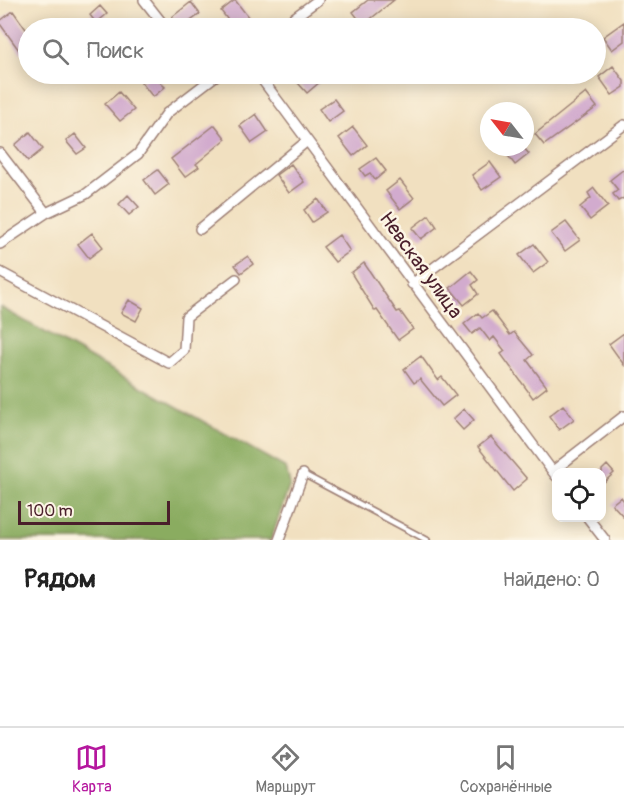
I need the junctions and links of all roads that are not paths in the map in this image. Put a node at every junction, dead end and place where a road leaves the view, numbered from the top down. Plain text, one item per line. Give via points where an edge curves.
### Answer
1 (144, 0) edge
2 (318, 0) edge
3 (158, 18) edge
4 (294, 18) edge
5 (197, 84) edge
6 (265, 84) edge
7 (624, 125) edge
8 (307, 141) junction
9 (0, 153) edge
10 (45, 213) junction
11 (200, 229) dead end
12 (0, 244) edge
13 (0, 272) edge
14 (236, 279) dead end
15 (412, 284) junction
16 (624, 416) edge
17 (562, 468) edge
18 (552, 470) edge
19 (303, 474) joint
20 (591, 522) edge
21 (279, 540) edge
22 (427, 540) edge
23 (605, 540) edge

1 - 3 street
2 - 4 street
5 - 10 street via 167,113 138,154 86,194
6 - 8 street, Невская улица
7 - 15 street
8 - 11 street
8 - 15 street, Невская улица
9 - 10 street
10 - 12 street
13 - 14 street via 169,363 184,350 186,317
15 - 18 street, Невская улица
16 - 17 street
19 - 21 street
19 - 22 lane
20 - 23 street

